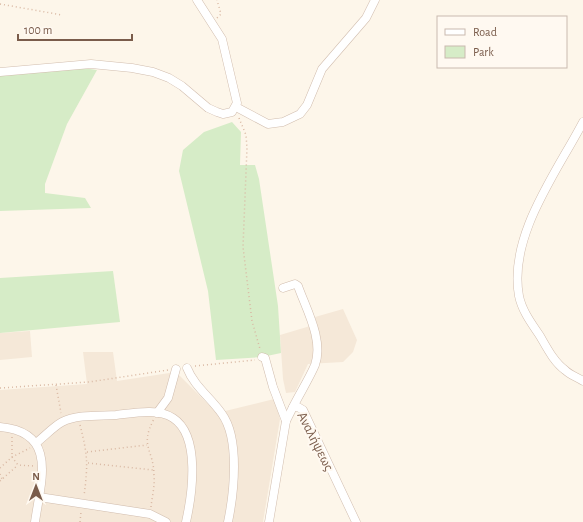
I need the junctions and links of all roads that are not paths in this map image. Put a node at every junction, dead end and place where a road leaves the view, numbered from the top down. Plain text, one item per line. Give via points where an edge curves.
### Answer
1 (197, 0) edge
2 (376, 0) edge
3 (0, 72) edge
4 (235, 108) junction
5 (583, 122) edge
6 (283, 288) dead end
7 (263, 357) road end
8 (187, 368) road end
9 (176, 369) road end
10 (583, 382) edge
11 (294, 407) junction
12 (157, 413) junction
13 (286, 421) junction
14 (0, 427) edge
15 (36, 443) junction
16 (39, 497) junction
17 (36, 522) edge
18 (166, 522) edge
19 (186, 522) edge
20 (228, 522) edge
21 (269, 522) edge
22 (356, 522) edge

1 - 4 street via 222,39 237,101
2 - 4 street via 366,18 322,69 307,105 300,114 283,122 268,124
3 - 4 street via 91,64 132,68 169,78 217,112 226,113
5 - 10 street via 546,186 529,224 517,274 519,296 526,315 555,360 564,370
6 - 11 street via 295,284 298,286 317,343 315,363
7 - 13 street
8 - 20 street via 190,376 216,405 228,424 235,480
9 - 12 street via 168,398
11 - 13 street, Αναλήψεως
11 - 22 street, Αναλήψεως via 303,410
12 - 15 street via 63,421
12 - 19 street via 174,418 188,441 192,469
13 - 21 street, Αναλήψεως
14 - 15 street via 25,432
15 - 16 street via 41,453 42,466
16 - 17 street
16 - 18 street via 150,514

